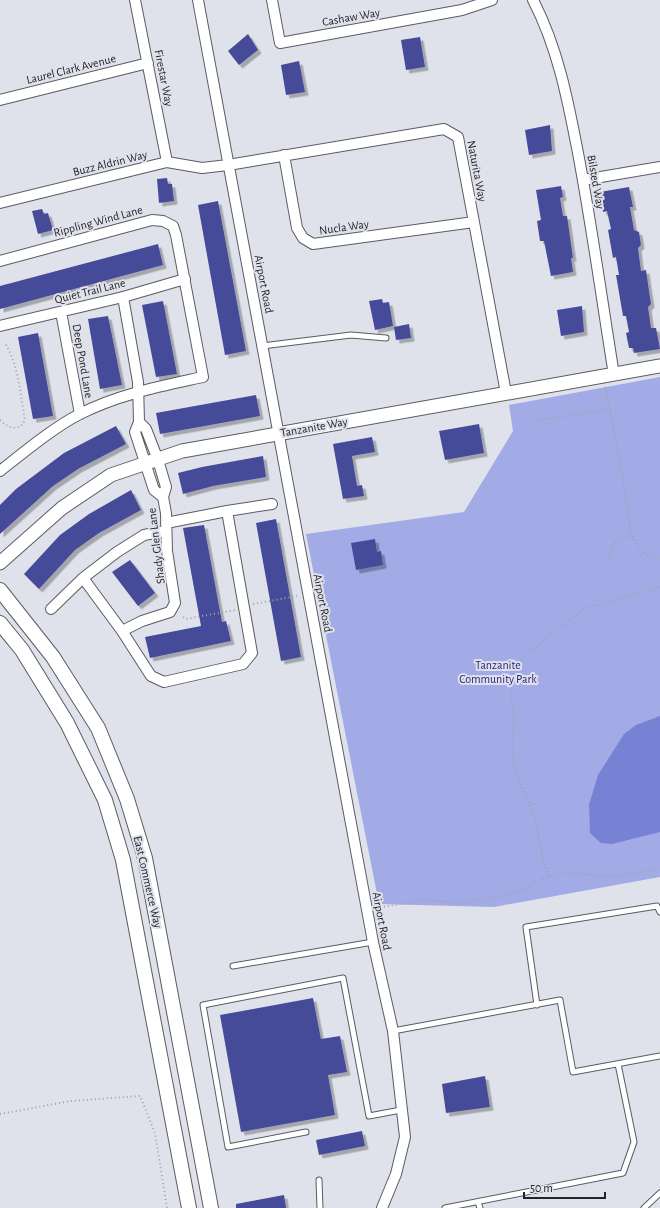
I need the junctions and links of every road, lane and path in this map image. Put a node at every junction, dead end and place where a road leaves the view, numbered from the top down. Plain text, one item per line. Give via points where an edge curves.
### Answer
1 (135, 0) edge
2 (198, 0) edge
3 (272, 0) edge
4 (492, 0) edge
5 (533, 0) edge
6 (148, 63) junction
7 (0, 100) edge
8 (284, 155) junction
9 (167, 162) junction
10 (228, 165) junction
11 (660, 167) edge
12 (583, 180) junction
13 (0, 203) edge
14 (474, 222) junction
15 (0, 261) edge
16 (185, 279) junction
17 (123, 297) junction
18 (61, 312) junction
19 (0, 326) edge
20 (386, 338) dead end
21 (5, 343) dead end
22 (262, 346) junction
23 (660, 366) edge
24 (614, 375) junction
25 (604, 385) dead end
26 (138, 391) junction
27 (506, 393) junction
28 (610, 409) junction
29 (80, 414) junction
30 (0, 420) edge
31 (534, 421) dead end
32 (139, 422) junction
33 (278, 433) junction
34 (158, 460) junction
35 (145, 463) junction
36 (0, 471) edge
37 (163, 497) junction
38 (272, 504) dead end
39 (227, 511) junction
40 (166, 527) junction
41 (631, 534) junction
42 (660, 559) edge
43 (607, 561) dead end
44 (0, 563) edge
45 (83, 578) junction
46 (660, 587) edge
47 (0, 590) edge
48 (297, 596) dead end
49 (250, 605) dead end
50 (51, 609) dead end
51 (240, 609) dead end
52 (183, 617) dead end
53 (0, 623) edge
54 (122, 631) junction
55 (538, 802) dead end
56 (530, 806) junction
57 (660, 869) edge
58 (549, 876) junction
59 (367, 910) junction
60 (660, 912) edge
61 (373, 942) junction
62 (233, 966) dead end
63 (537, 1005) junction
64 (393, 1031) junction
65 (660, 1056) edge
66 (618, 1064) junction
67 (402, 1110) junction
68 (0, 1114) edge
69 (306, 1132) dead end
70 (319, 1180) dead end
71 (660, 1193) edge
72 (478, 1202) junction
73 (167, 1208) edge
74 (188, 1208) edge
75 (211, 1208) edge
76 (320, 1208) edge
77 (382, 1208) edge
78 (445, 1208) edge
79 (480, 1208) edge
80 (644, 1208) edge

1 - 6 street, Firestar Way
2 - 10 street, Airport Road
3 - 4 street, Cashaw Way via 280,43 462,10
5 - 12 street, Bilsted Way via 546,28 558,65
6 - 7 street, Laurel Clark Avenue
6 - 9 street, Firestar Way
8 - 10 street, Naturita Way
8 - 14 street, Nucla Way via 297,228 303,238 313,244
8 - 14 street, Naturita Way via 444,129 458,137
9 - 10 street, Buzz Aldrin Way via 202,168
9 - 13 street, Buzz Aldrin Way
10 - 22 street, Airport Road
11 - 12 street
12 - 24 street, Bilsted Way
14 - 27 street, Naturita Way
15 - 16 street, Rippling Wind Lane via 152,220 163,221 173,226
16 - 17 street, Quiet Trail Lane
16 - 26 street via 204,377
17 - 18 street, Quiet Trail Lane
17 - 26 street, Shady Glen Lane
18 - 19 street, Quiet Trail Lane
18 - 29 street, Deep Pond Lane
20 - 22 lane via 351,334
21 - 30 path via 13,358 21,386 25,420 17,428 11,428
22 - 33 street, Airport Road
23 - 24 street, Tanzanite Way
24 - 27 street, Tanzanite Way
25 - 28 path
26 - 29 street
26 - 32 street, Shady Glen Lane
27 - 33 street, Tanzanite Way
28 - 31 path
28 - 41 path
29 - 36 street
32 - 34 street, Shady Glen Lane via 146,429
32 - 35 street, Shady Glen Lane via 135,432
33 - 34 street, Tanzanite Way via 182,452
33 - 59 street, Airport Road
34 - 35 street, Tanzanite Way
34 - 37 street, Shady Glen Lane via 166,487
35 - 37 street, Shady Glen Lane via 154,490
35 - 44 street, Tanzanite Way via 111,475 62,508
37 - 40 street, Shady Glen Lane
38 - 39 street
39 - 40 street
39 - 54 street via 252,653 243,664 164,682 151,676
40 - 45 street via 144,535 116,552
40 - 54 street, Shady Glen Lane via 175,603 170,612
41 - 42 path via 640,550
41 - 43 path via 614,543
45 - 50 street
45 - 54 street
46 - 56 path via 584,609 524,656 514,673 511,695 514,762
47 - 75 main road, East Commerce Way via 53,657 98,728 127,799 145,858
48 - 49 path
51 - 52 path via 186,619
53 - 74 main road, East Commerce Way via 22,650 67,723 105,800 125,868
55 - 56 path
56 - 58 path via 535,816 542,859
57 - 58 path via 610,877 568,872
58 - 59 path via 518,892 463,903 425,900
59 - 61 street, Airport Road
60 - 63 lane via 657,906 526,927
61 - 62 lane
61 - 64 street, Airport Road
63 - 64 lane
63 - 66 lane via 560,1000 573,1072
64 - 67 street, Airport Road
65 - 66 lane
66 - 72 lane via 634,1142 623,1173
67 - 69 lane via 369,1116 343,978 203,1005 228,1147
67 - 77 street, Airport Road via 405,1137 401,1156
68 - 73 path via 71,1101 140,1096 155,1133
70 - 76 lane
71 - 80 lane
72 - 78 lane
72 - 79 lane

